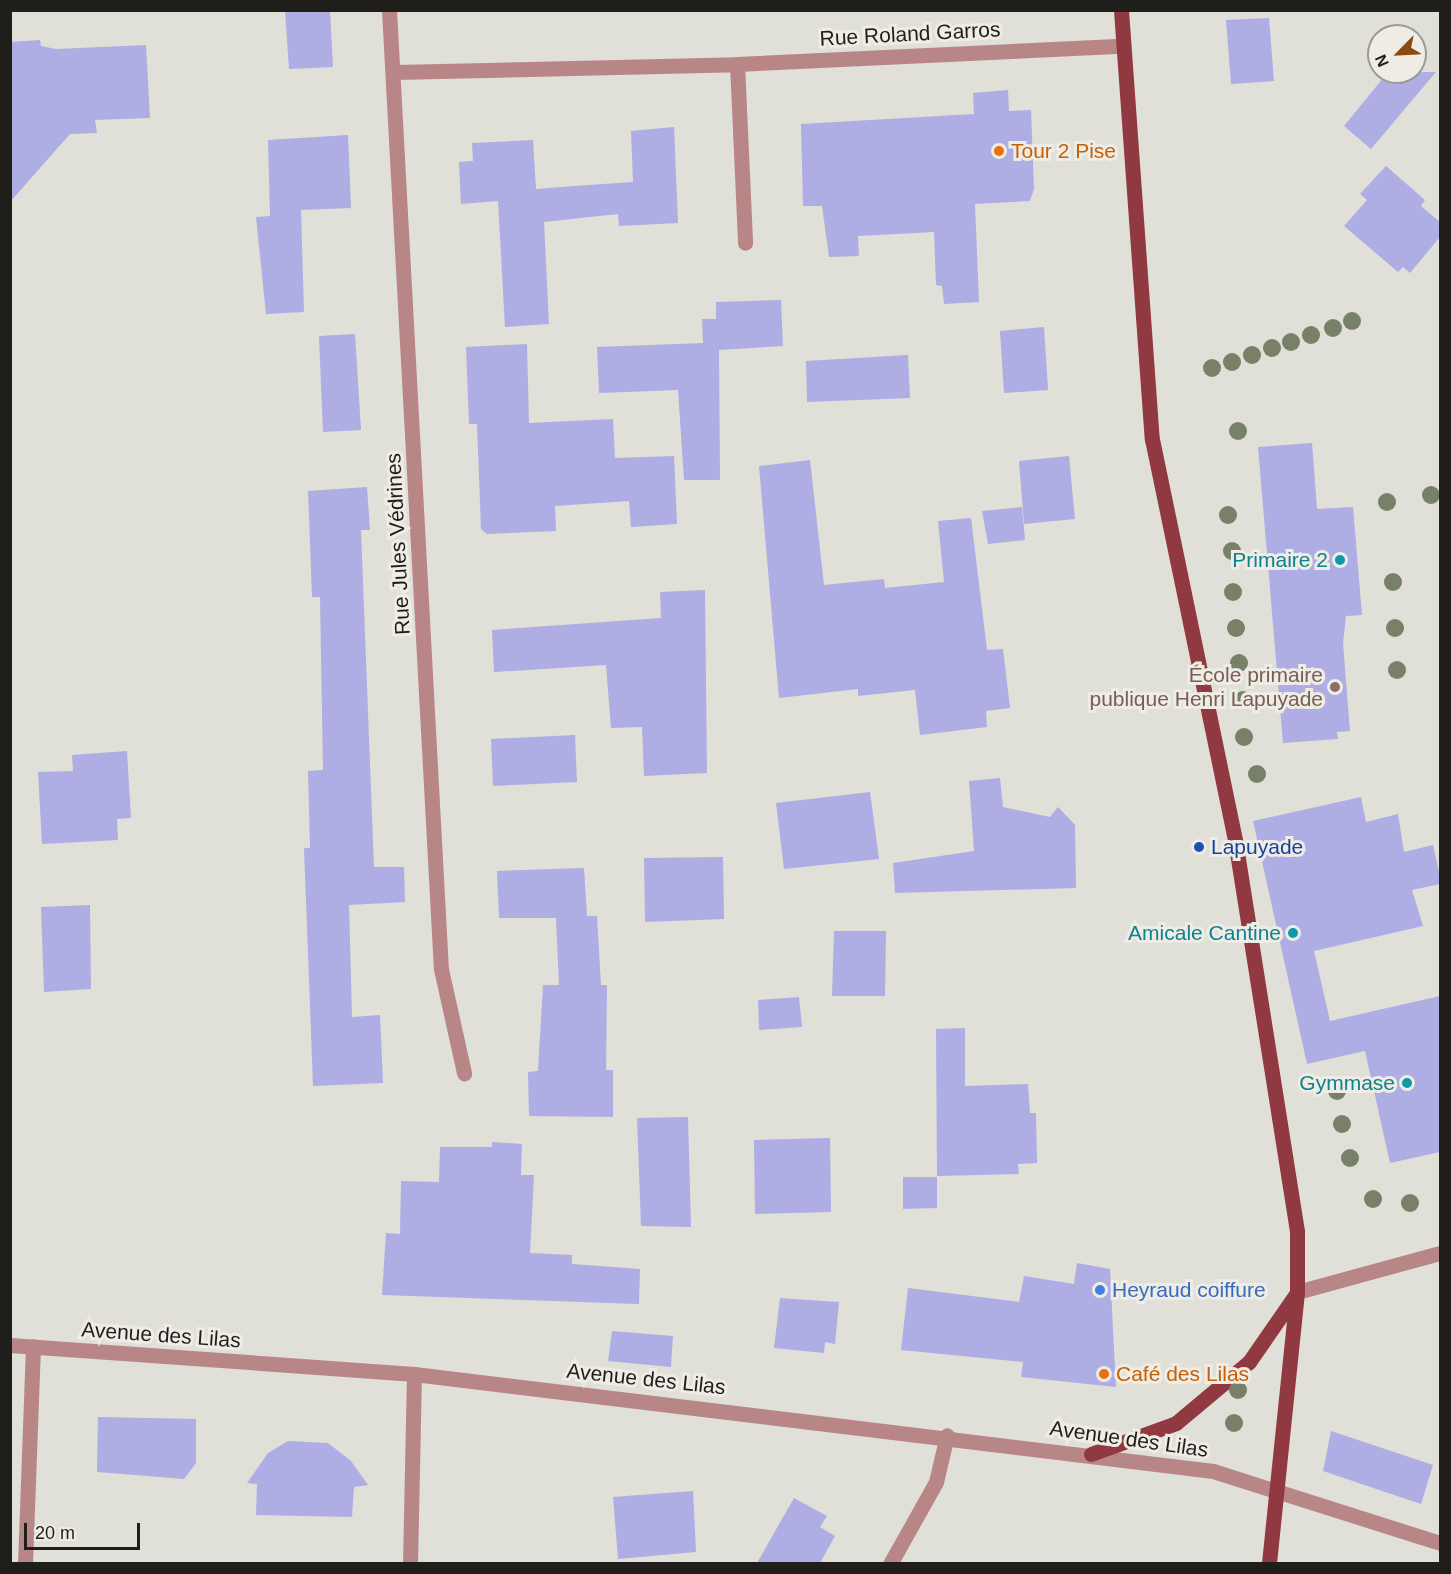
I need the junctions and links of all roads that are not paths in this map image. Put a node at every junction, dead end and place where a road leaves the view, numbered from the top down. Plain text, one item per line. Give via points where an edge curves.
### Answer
1 (389, 10) edge
2 (1121, 10) edge
3 (1122, 46) junction
4 (737, 64) junction
5 (394, 72) junction
6 (745, 243) dead end
7 (464, 1073) dead end
8 (1440, 1254) edge
9 (1298, 1292) junction
10 (10, 1345) edge
11 (33, 1346) junction
12 (414, 1374) junction
13 (947, 1435) junction
14 (1091, 1455) junction
15 (1273, 1487) junction
16 (1440, 1543) edge
17 (25, 1563) edge
18 (410, 1563) edge
19 (890, 1563) edge
20 (1269, 1563) edge

1 - 5 street, Rue Jules Védrines
2 - 3 main road
3 - 4 street, Rue Roland Garros
3 - 9 main road via 1152,439 1236,846 1285,1129 1297,1231
4 - 5 street, Rue Roland Garros
4 - 6 street
5 - 7 street, Rue Jules Védrines via 441,969
8 - 9 street
9 - 14 main road via 1249,1362 1176,1423
9 - 15 main road
10 - 11 street, Avenue des Lilas
11 - 12 street, Avenue des Lilas
11 - 17 street
12 - 13 street, Avenue des Lilas
12 - 18 street
13 - 14 street, Avenue des Lilas
13 - 19 street via 936,1482
14 - 15 street, Avenue des Lilas via 1213,1471
15 - 16 street, Avenue des Lilas
15 - 20 main road

